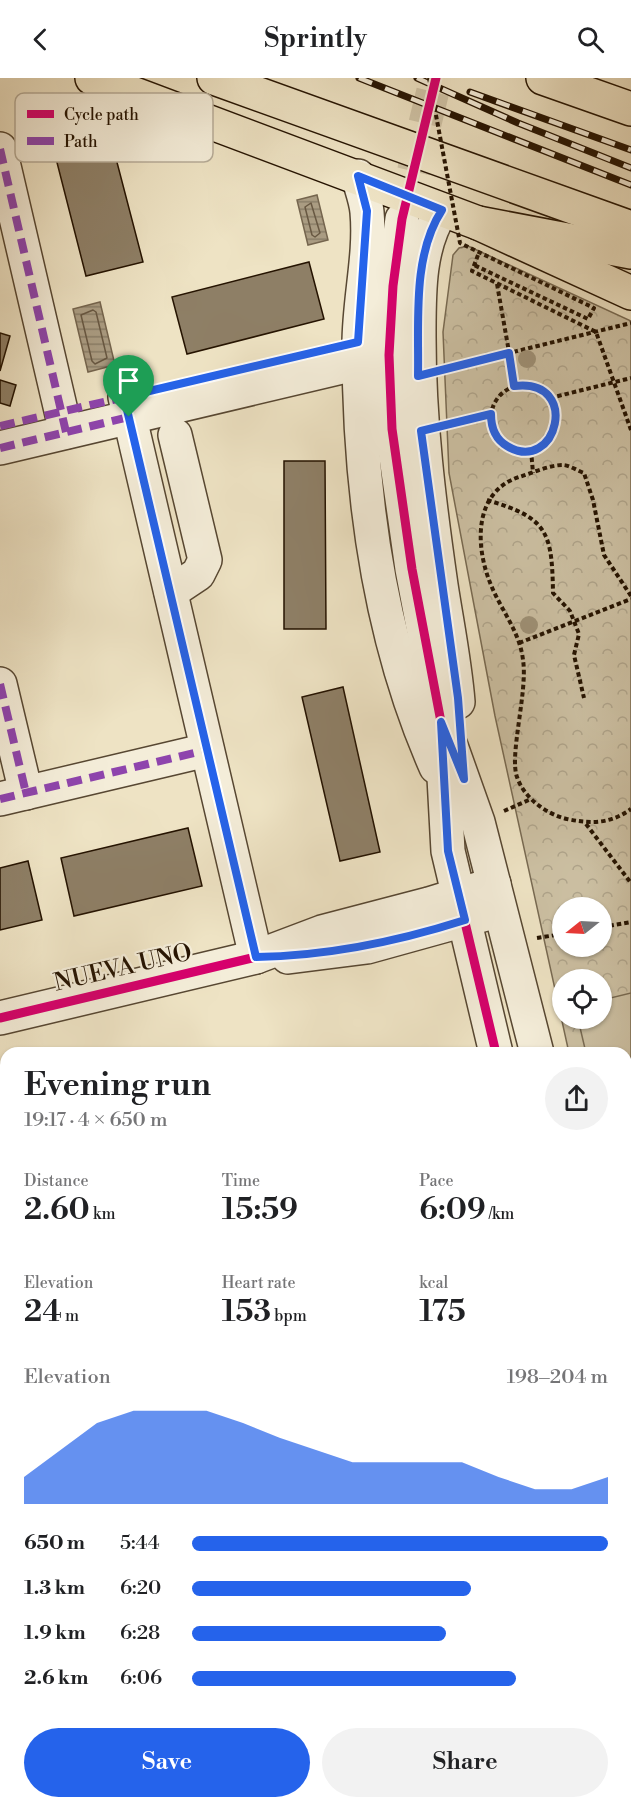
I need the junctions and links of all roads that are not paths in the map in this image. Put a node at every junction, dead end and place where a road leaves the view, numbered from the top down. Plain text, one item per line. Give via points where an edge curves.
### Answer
1 (92, 78) edge
2 (213, 78) edge
3 (543, 78) edge
4 (133, 93) edge
5 (631, 109) edge
6 (213, 123) edge
7 (0, 149) edge
8 (358, 176) junction
9 (442, 210) junction
10 (402, 219) tunnel mouth
11 (478, 223) junction
12 (631, 228) edge
13 (631, 252) edge
14 (631, 293) edge
15 (359, 352) junction
16 (127, 407) junction
17 (64, 422) junction
18 (0, 426) edge
19 (175, 435) dead end
20 (0, 448) edge
21 (171, 592) junction
22 (0, 684) edge
23 (207, 750) junction
24 (454, 782) junction
25 (13, 796) edge
26 (498, 897) junction
27 (462, 908) junction
28 (256, 957) junction
29 (0, 1018) edge
30 (495, 1047) edge
31 (536, 1047) edge

1 - 4 main road
2 - 12 main road
3 - 5 main road
6 - 8 main road
7 - 17 street
8 - 9 main road
8 - 15 street via 367,211
9 - 11 main road
9 - 24 street via 425,243 418,376 421,431 458,698
10 - 24 street via 390,343 392,429 412,569
11 - 13 main road
11 - 14 main road
15 - 16 street
15 - 24 street via 369,520 389,620 414,718
16 - 17 street
16 - 21 street
17 - 18 street
17 - 20 street
19 - 21 street via 205,560 198,574
21 - 23 street
22 - 25 street
23 - 25 street
23 - 28 street
24 - 26 street via 478,822
24 - 27 street via 448,851
26 - 27 street, NUEVA UNO
26 - 31 street
27 - 28 street, NUEVA UNO via 322,932
27 - 30 street
28 - 29 street, NUEVA UNO

